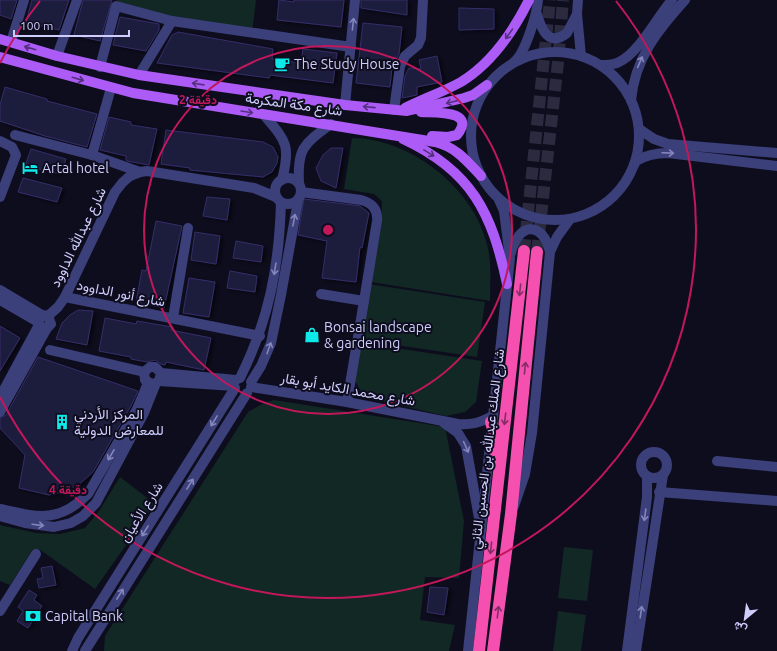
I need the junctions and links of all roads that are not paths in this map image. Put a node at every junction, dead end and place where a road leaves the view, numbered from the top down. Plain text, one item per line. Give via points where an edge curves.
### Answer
1 (24, 0) edge
2 (77, 0) edge
3 (355, 0) edge
4 (423, 0) edge
5 (529, 0) edge
6 (538, 0) edge
7 (578, 0) edge
8 (672, 0) edge
9 (685, 0) edge
10 (537, 14) junction
11 (576, 14) junction
12 (172, 20) junction
13 (0, 39) edge
14 (11, 42) junction
15 (351, 47) junction
16 (57, 56) junction
17 (581, 56) junction
18 (0, 57) edge
19 (508, 65) junction
20 (601, 65) junction
21 (100, 67) junction
22 (139, 75) junction
23 (487, 85) junction
24 (111, 88) junction
25 (631, 100) junction
26 (345, 105) junction
27 (400, 110) junction
28 (264, 114) junction
29 (330, 124) junction
30 (363, 129) junction
31 (639, 129) junction
32 (15, 135) dead end
33 (394, 135) junction
34 (0, 141) edge
35 (695, 151) junction
36 (777, 153) edge
37 (92, 156) junction
38 (634, 166) junction
39 (777, 166) edge
40 (140, 172) junction
41 (481, 176) junction
42 (279, 182) junction
43 (254, 188) junction
44 (299, 192) junction
45 (0, 197) edge
46 (498, 198) junction
47 (278, 200) junction
48 (570, 219) junction
49 (188, 228) dead end
50 (524, 251) tunnel mouth
51 (537, 252) tunnel mouth
52 (550, 252) junction
53 (510, 258) junction
54 (507, 284) junction
55 (0, 290) edge
56 (321, 294) dead end
57 (65, 297) junction
58 (0, 300) edge
59 (364, 301) junction
60 (173, 318) junction
61 (43, 321) junction
62 (260, 336) junction
63 (50, 350) dead end
64 (144, 372) junction
65 (156, 380) junction
66 (236, 383) junction
67 (250, 387) junction
68 (0, 397) edge
69 (347, 402) junction
70 (0, 412) edge
71 (492, 419) junction
72 (439, 421) junction
73 (717, 461) dead end
74 (777, 467) edge
75 (663, 475) junction
76 (647, 476) junction
77 (659, 492) junction
78 (777, 501) edge
79 (0, 509) edge
80 (511, 514) junction
81 (0, 516) edge
82 (494, 519) junction
83 (481, 526) junction
84 (36, 554) dead end
85 (0, 611) edge
86 (98, 629) junction
87 (72, 651) edge
88 (85, 651) edge
89 (93, 651) edge
90 (468, 651) edge
91 (479, 651) edge
92 (493, 651) edge
93 (627, 651) edge
94 (636, 651) edge

1 - 14 street
2 - 16 street
15 -> 3 street
4 - 27 street via 421,38 400,66
5 -> 27 main road via 500,47 481,68 459,83
6 - 10 street
7 - 11 street
8 - 20 street via 627,57 612,64
25 -> 9 street via 634,77 642,56 663,25
10 - 11 street via 542,31 556,38 567,34
10 - 19 street via 516,60
11 - 17 street
12 - 15 street
12 - 21 street via 116,6
12 - 22 street
13 - 14 main road, شارع مكة المكرمة
16 -> 14 main road, شارع مكة المكرمة
15 - 26 street
16 - 21 main road, شارع مكة المكرمة
17 - 19 street via 544,52
17 - 20 street
18 -> 24 main road, شارع مكة المكرمة
19 - 23 street
20 - 25 street via 616,78
21 - 22 main road, شارع مكة المكرمة
26 -> 22 main road, شارع مكة المكرمة
23 -> 27 main road, شارع مكة المكرمة via 464,98
23 - 41 street via 473,114 471,130 474,162
24 -> 28 main road, شارع مكة المكرمة
24 - 37 street
25 - 31 street
27 -> 26 main road, شارع مكة المكرمة
27 - 30 main road via 457,115 461,120 461,130 457,135 448,138
28 - 29 main road, شارع مكة المكرمة
28 - 42 street via 286,146 287,157
29 - 30 main road, شارع مكة المكرمة
29 - 44 street, شارع الأعيان via 303,148 298,169
30 - 33 main road, شارع مكة المكرمة
31 - 35 street via 661,142
31 - 38 street via 640,142
32 - 37 street
33 - 41 main road, شارع مكة المكرمة via 446,145 465,158
33 -> 54 main road via 436,157 455,172 471,191 486,214 496,240
34 - 45 street via 12,147 16,155
35 - 36 street
38 -> 35 street via 636,161 655,154
35 - 39 street
37 - 40 street
38 - 48 street via 622,188 606,203 587,214
40 - 43 street via 157,172
40 - 57 street, شارع عبدالله الداوود via 123,182 115,192
41 - 46 street
42 - 43 street
42 - 44 street via 291,179
42 - 47 street via 275,188
43 - 47 street
44 - 47 street via 290,205
44 - 59 street via 361,200 369,202 374,207 378,214
67 -> 44 street, شارع الأعيان via 271,343
46 - 48 street via 531,217
46 - 53 street via 504,211
47 -> 62 street, شارع الأعيان via 280,237 274,279
48 - 52 street via 556,237
49 - 60 street, شارع أنور الداوود
50 -> 82 highway, شارع الملك عبدالله بن الحسين الثاني
80 -> 51 highway, شارع الملك عبدالله بن الحسين الثاني
52 - 53 street via 543,234 532,230 524,231 516,239
52 - 80 street via 531,438 525,474
53 - 54 street, شارع الملك عبدالله بن الحسين الثاني
54 - 71 street, شارع الملك عبدالله بن الحسين الثاني
55 - 61 street
56 - 59 street
57 - 60 street, شارع أنور الداوود
57 - 61 street, شارع عبدالله الداوود
58 - 61 street
59 - 69 street
60 - 62 street, شارع أنور الداوود
61 - 68 street, شارع عبدالله الداوود
61 - 70 street, شارع عبدالله الداوود
62 - 66 street, شارع الأعيان
63 - 64 street
64 - 65 street via 145,380
64 - 65 street via 150,367 158,369
65 - 66 street
65 -> 79 street via 88,494 77,505 64,513 51,516 35,516
81 -> 65 street via 25,524 54,526 70,523 83,516 96,503 144,413
66 - 67 street via 246,378
66 - 67 street via 240,394
66 -> 87 street, شارع الأعيان
67 - 69 street, شارع محمد الكايد أبو بقار
86 -> 67 street, شارع الأعيان
69 - 72 street, شارع محمد الكايد أبو بقار
71 - 72 street, شارع محمد الكايد أبو بقار via 470,425
71 - 82 highway via 495,436 491,499
71 - 83 street, شارع الملك عبدالله بن الحسين الثاني
72 -> 83 street, شارع محمد الكايد أبو بقار via 458,434 466,446
73 - 74 street
75 - 76 street via 655,478
75 - 76 street via 668,468 667,460 661,453 653,451 646,454 641,462 642,470
75 - 77 street
76 -> 93 street via 647,497
77 - 78 street
94 -> 77 street
92 -> 80 highway, شارع الملك عبدالله بن الحسين الثاني
82 -> 91 highway, شارع الملك عبدالله بن الحسين الثاني
83 - 90 street, شارع الملك عبدالله بن الحسين الثاني
84 - 85 street
86 - 88 street, شارع الأعيان
86 - 89 street via 93,641

